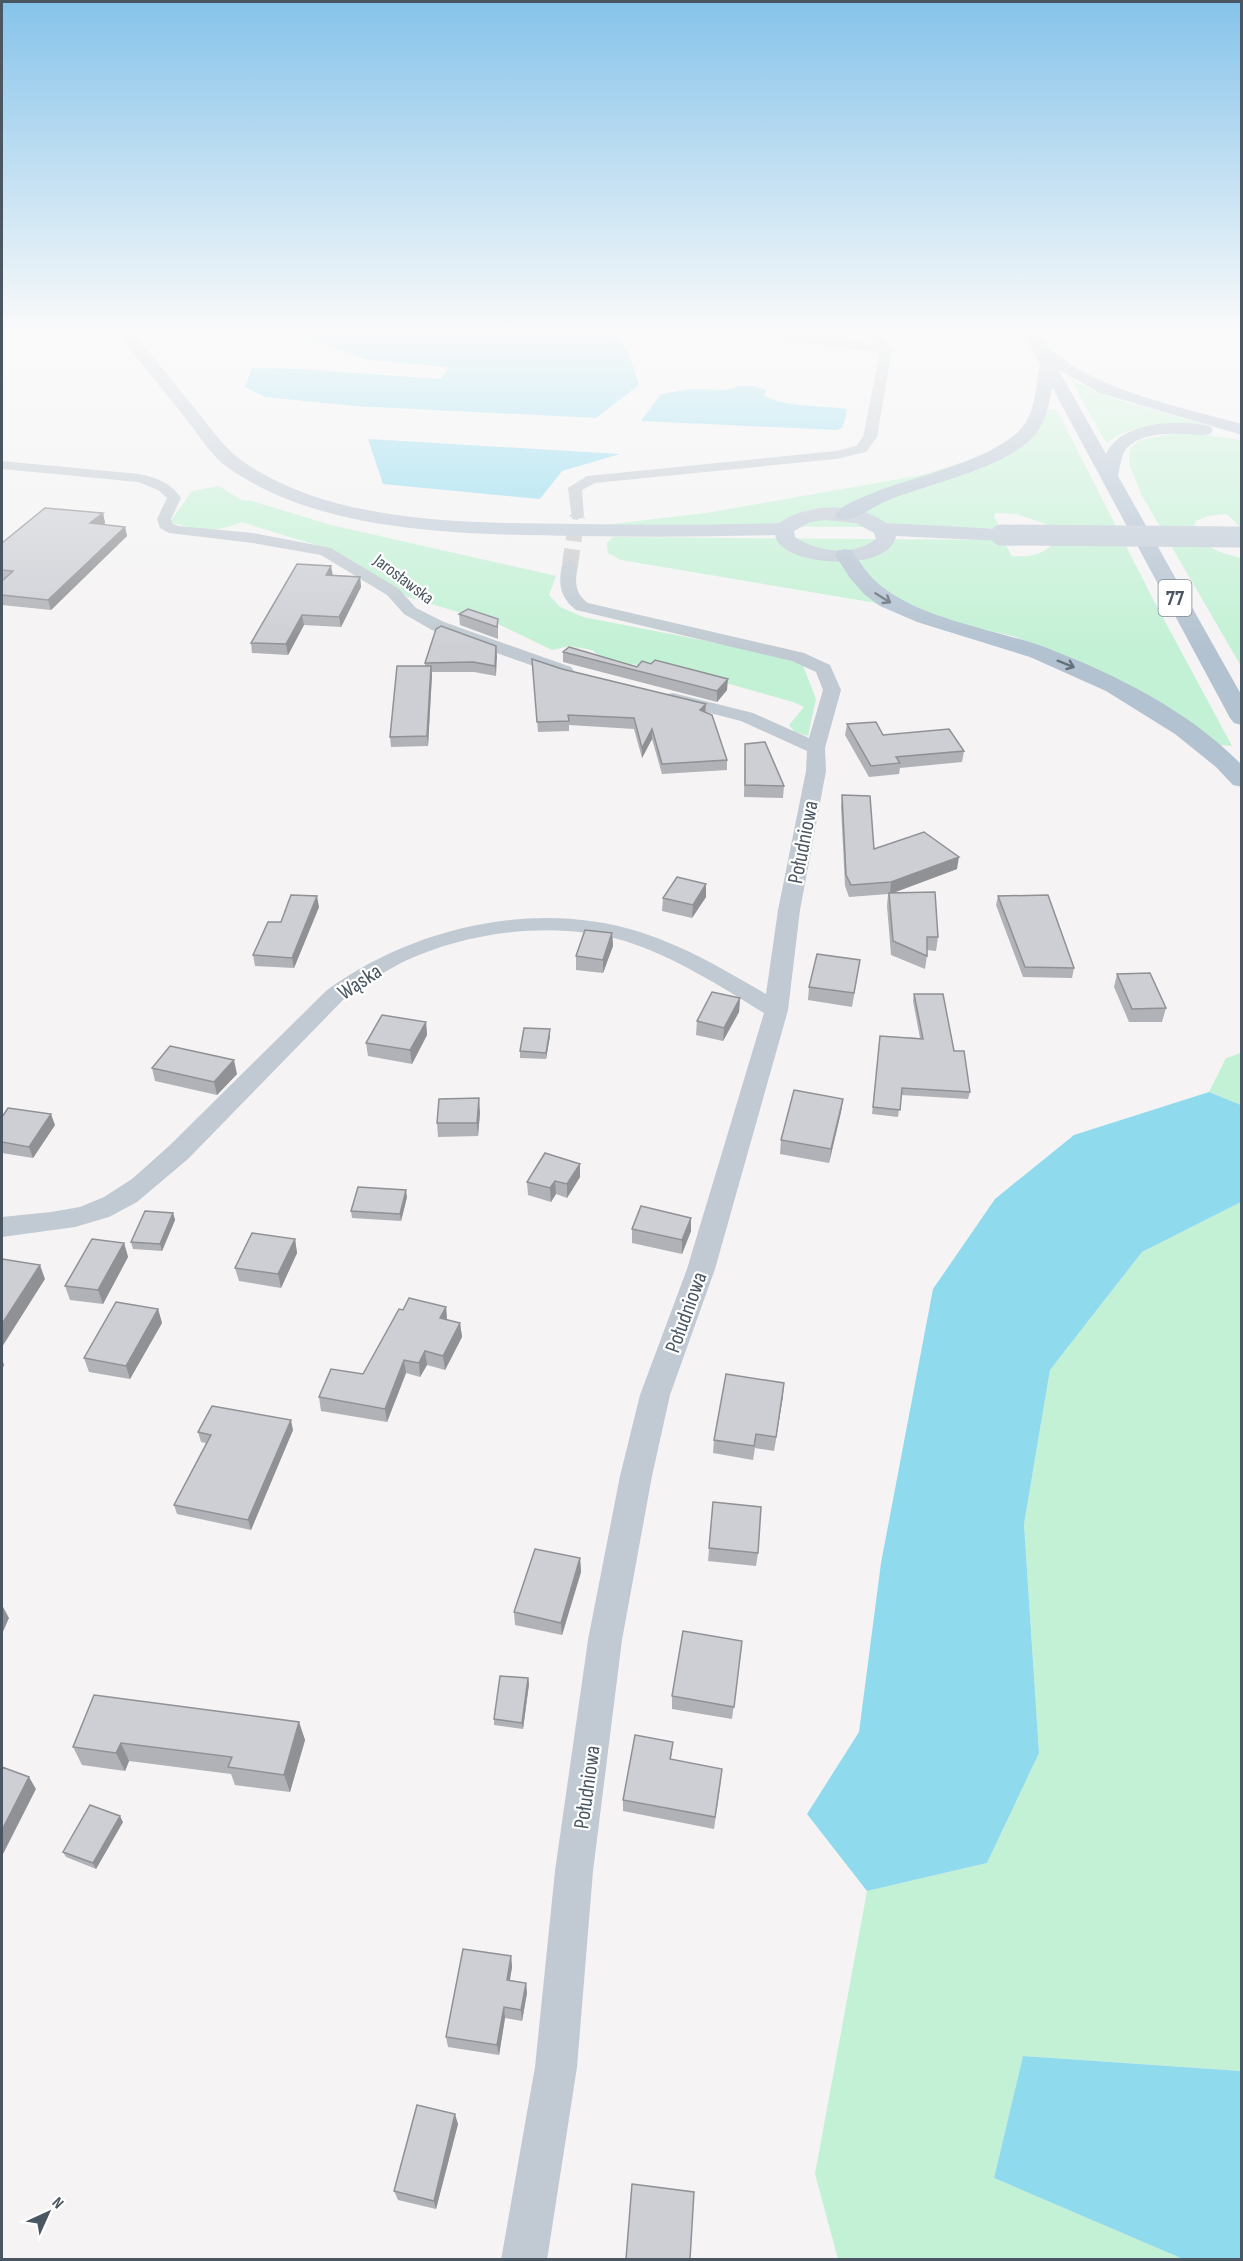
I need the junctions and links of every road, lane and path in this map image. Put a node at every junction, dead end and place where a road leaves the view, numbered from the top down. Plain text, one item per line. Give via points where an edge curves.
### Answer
1 (208, 438) edge
2 (870, 438) edge
3 (1022, 438) edge
4 (1088, 438) edge
5 (1134, 438) edge
6 (2, 465) edge
7 (1110, 477) junction
8 (845, 515) junction
9 (577, 516) tunnel mouth
10 (784, 534) junction
11 (884, 535) junction
12 (1242, 537) edge
13 (845, 555) junction
14 (570, 565) tunnel mouth
15 (579, 675) edge
16 (652, 694) edge
17 (1242, 718) edge
18 (816, 748) junction
19 (1242, 780) edge
20 (776, 1010) junction
21 (2, 1227) edge
22 (524, 2259) edge

1 - 10 main road via 250,474 288,492 369,514 512,530
2 - 9 street via 861,449 837,455 592,479 576,488
3 - 8 main road via 973,465 885,493
4 - 7 main road, 77
5 - 7 main road via 1120,445
6 - 15 street, Jarosławska via 139,478 160,484 174,498 164,519 165,525 174,530 326,551 393,592 410,611 438,626
7 - 17 main road, 77
8 - 10 main road via 806,516 792,521
8 - 11 main road via 871,522
10 - 13 main road via 802,550
11 - 12 main road, bridge
11 - 13 main road via 867,552
13 -> 19 main road via 854,573 885,601 1031,650 1114,686 1206,747
14 - 18 street, Południowa via 566,585 571,598 582,607 798,657 824,669 832,690
16 - 18 street via 747,717
18 - 20 street, Południowa via 816,771 789,910
20 - 21 street, Wąska via 685,957 629,936 572,925 467,932 412,950 337,994 178,1153 127,1196 58,1223
20 - 22 street, Południowa via 701,1269 655,1395 636,1476 605,1640 574,1871 556,2067

